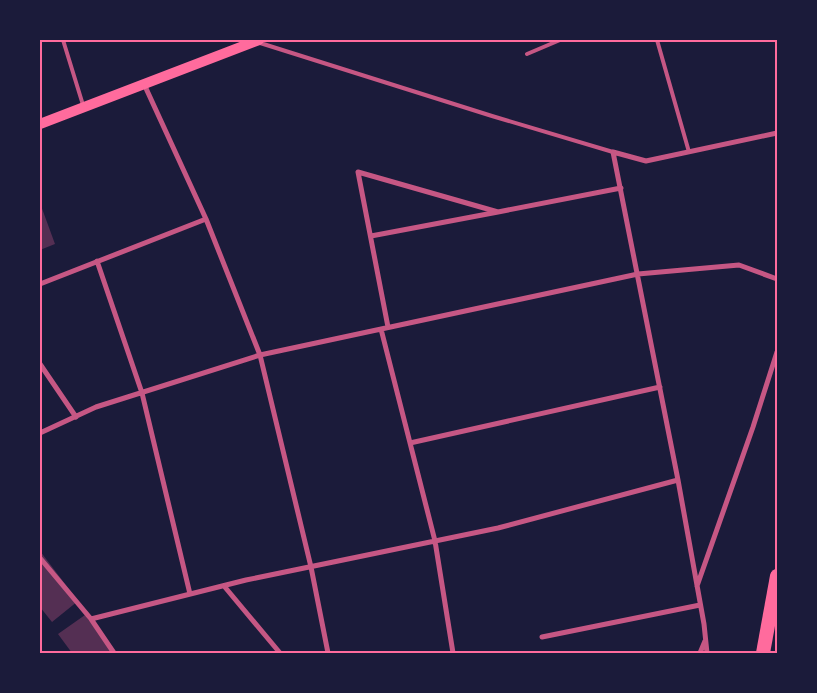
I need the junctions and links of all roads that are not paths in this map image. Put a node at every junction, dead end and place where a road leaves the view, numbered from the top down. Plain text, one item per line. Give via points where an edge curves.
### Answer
1 (63, 40) edge
2 (560, 40) edge
3 (657, 40) edge
4 (257, 41) edge
5 (527, 54) dead end
6 (144, 84) junction
7 (83, 108) junction
8 (40, 124) edge
9 (777, 133) edge
10 (613, 152) junction
11 (689, 152) junction
12 (621, 188) junction
13 (498, 212) junction
14 (206, 219) junction
15 (371, 236) junction
16 (97, 261) junction
17 (638, 274) junction
18 (777, 279) edge
19 (40, 284) edge
20 (388, 327) junction
21 (381, 329) junction
22 (777, 352) edge
23 (260, 354) junction
24 (40, 364) edge
25 (660, 387) junction
26 (142, 393) junction
27 (76, 416) junction
28 (40, 432) edge
29 (410, 443) junction
30 (678, 480) junction
31 (434, 541) junction
32 (40, 558) edge
33 (311, 567) junction
34 (777, 576) edge
35 (224, 586) junction
36 (697, 586) junction
37 (190, 594) junction
38 (700, 606) junction
39 (91, 619) junction
40 (542, 637) dead end
41 (705, 640) junction
42 (114, 653) edge
43 (280, 653) edge
44 (328, 653) edge
45 (452, 653) edge
46 (700, 653) edge
47 (707, 653) edge
48 (763, 653) edge

1 - 7 lane
2 - 5 lane
3 - 11 lane
4 - 6 main road
4 - 10 lane
6 - 7 main road
6 - 14 street
7 - 8 main road
9 - 11 street
10 - 11 street via 646,161
10 - 12 street
12 - 13 street
12 - 17 street
13 - 15 street
13 - 15 street via 358,172
14 - 16 street
14 - 23 street
15 - 20 street
16 - 19 street
16 - 26 street
17 - 18 street via 739,264
17 - 20 street
17 - 25 street
20 - 21 street
21 - 23 street
21 - 29 street
22 - 36 street
23 - 26 street
23 - 33 street
24 - 27 street
25 - 29 street
25 - 30 street
26 - 27 street
26 - 37 street
27 - 28 street
29 - 31 street
30 - 31 street via 498,528
30 - 36 street
31 - 33 street
31 - 45 street
32 - 39 street
33 - 35 street
33 - 44 street
34 - 48 highway
35 - 37 street
35 - 43 street
36 - 38 street
37 - 39 street
38 - 40 street
38 - 41 street
39 - 42 street
41 - 46 street
41 - 47 street

